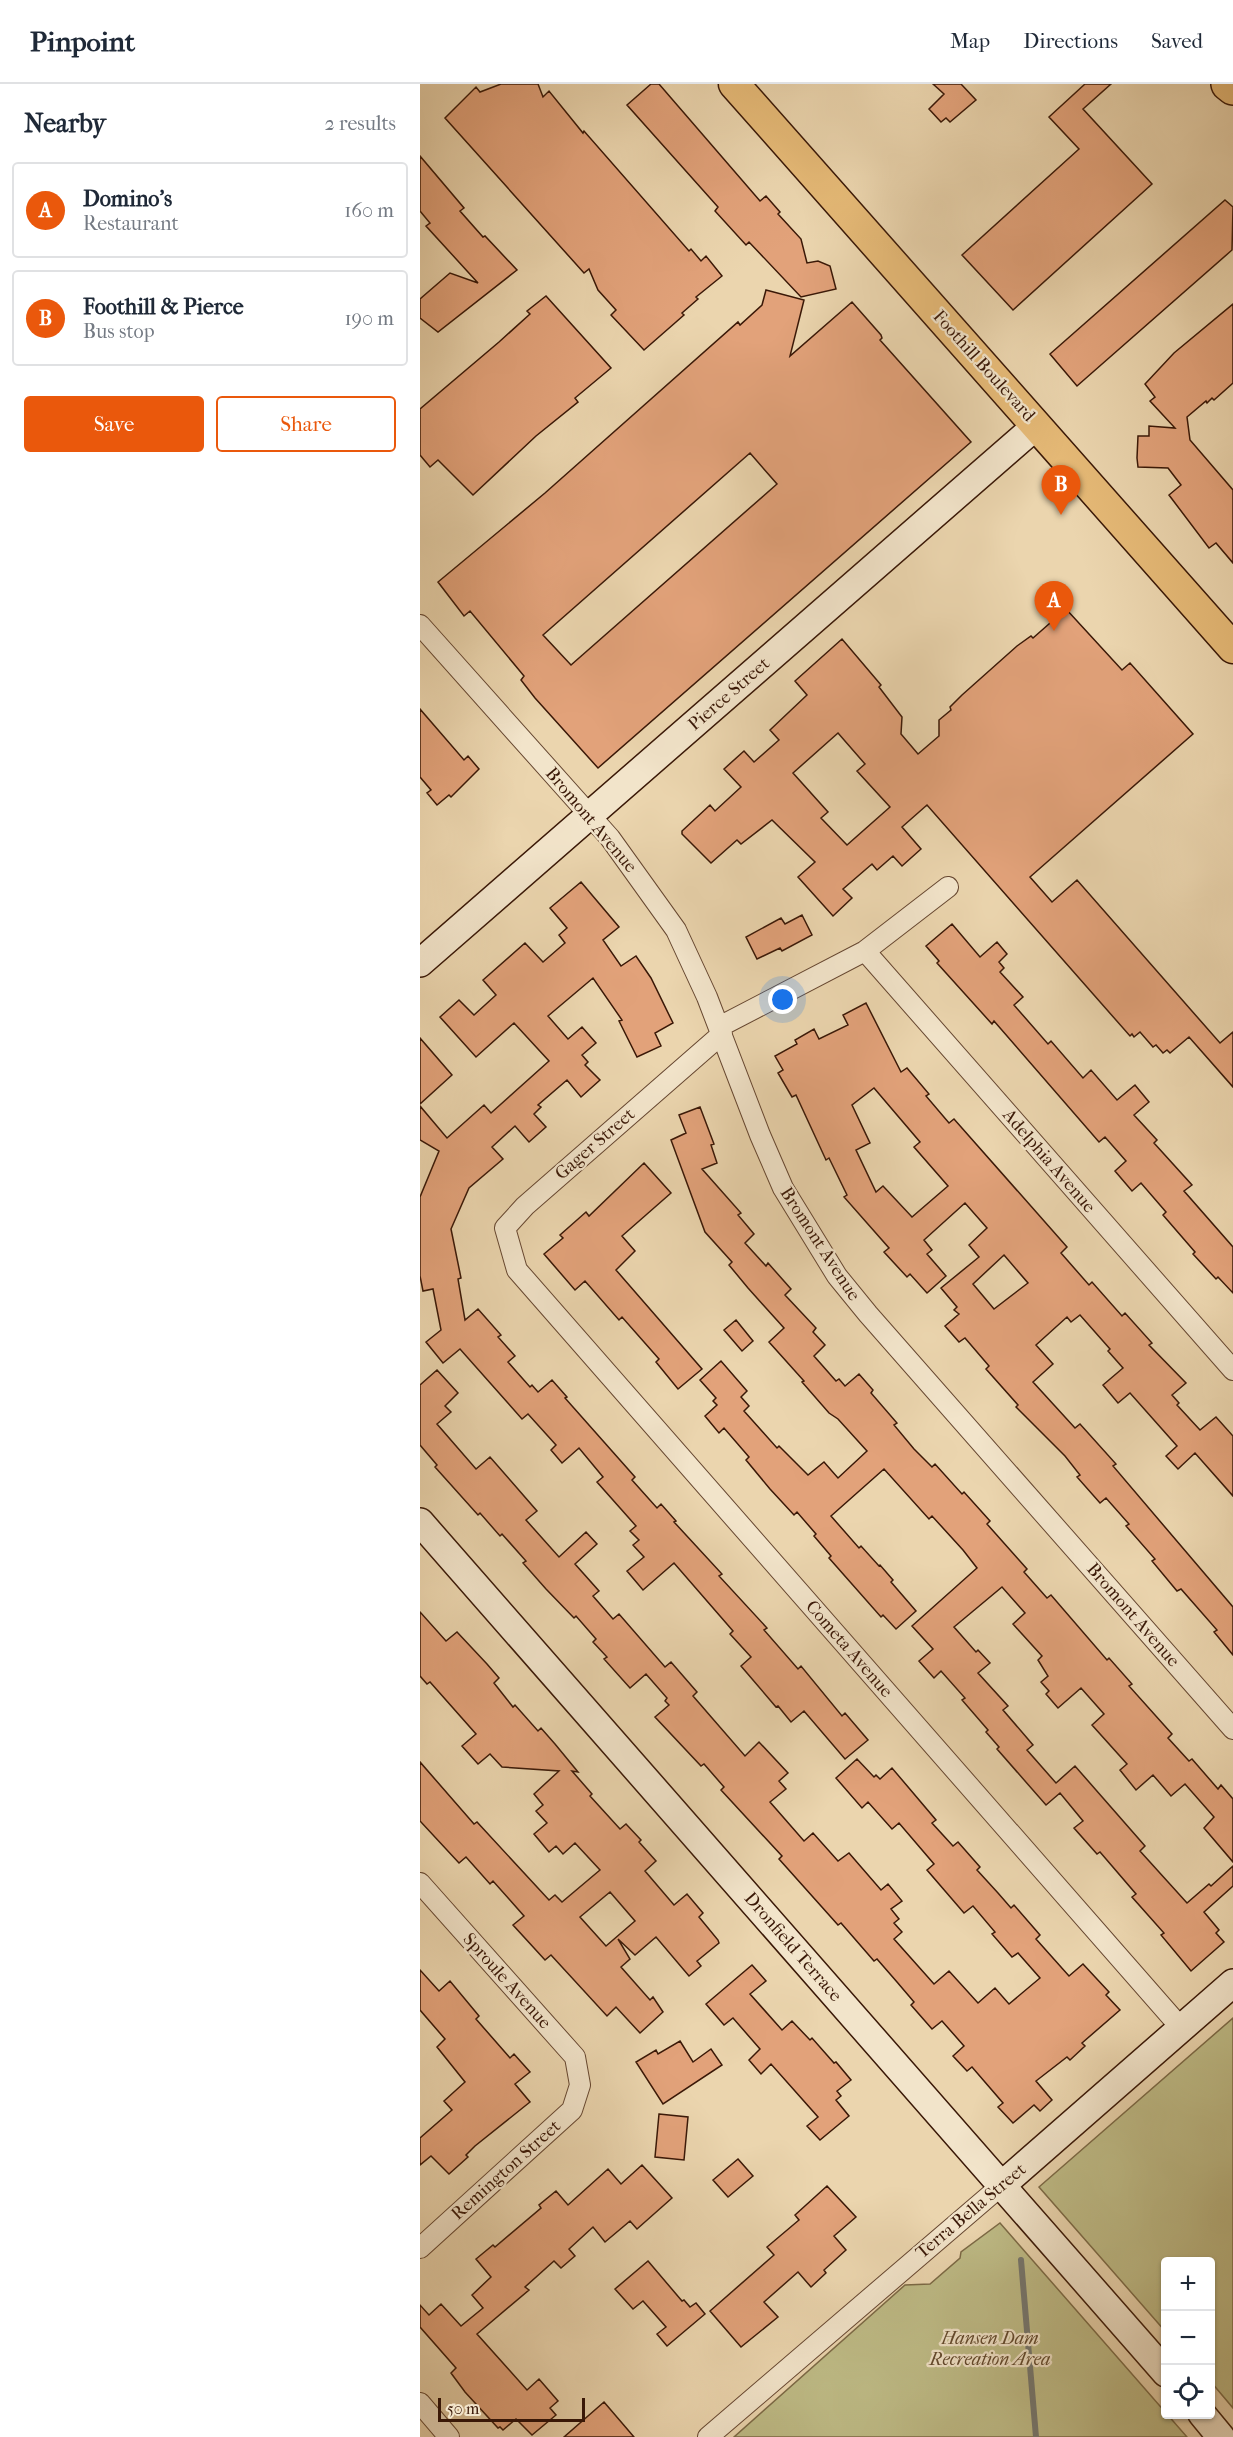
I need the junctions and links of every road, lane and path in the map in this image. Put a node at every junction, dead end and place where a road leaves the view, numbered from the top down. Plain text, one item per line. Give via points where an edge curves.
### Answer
1 (734, 84) edge
2 (1228, 84) edge
3 (1233, 88) edge
4 (1037, 425) junction
5 (420, 625) edge
6 (1233, 648) edge
7 (591, 815) junction
8 (948, 887) dead end
9 (865, 951) junction
10 (420, 963) edge
11 (720, 1031) junction
12 (517, 1270) joint
13 (1233, 1370) edge
14 (420, 1522) edge
15 (1233, 1729) edge
16 (420, 1883) edge
17 (1233, 1983) edge
18 (1182, 2029) junction
19 (580, 2085) joint
20 (1002, 2185) junction
21 (420, 2246) edge
22 (1161, 2367) edge
23 (420, 2403) edge
24 (1205, 2419) edge
25 (449, 2437) edge
26 (708, 2437) edge
27 (1221, 2437) edge

1 - 4 main road, Foothill Boulevard
2 - 3 highway
4 - 6 main road, Foothill Boulevard
4 - 7 street, Pierce Street
5 - 7 street, Bromont Avenue
7 - 10 street, Pierce Street
7 - 11 street, Bromont Avenue via 676,930
8 - 9 street, Gager Street
9 - 11 street, Gager Street
9 - 13 street, Adelphia Avenue
11 - 12 street, Gager Street via 505,1228
11 - 15 street, Bromont Avenue via 783,1188 837,1276
12 - 18 street, Cometa Avenue
14 - 20 street, Dronfield Terrace
16 - 19 street, Sproule Avenue via 574,2057
17 - 18 street, Terra Bella Street
18 - 20 street, Terra Bella Street
19 - 21 street, Remington Street via 572,2110
20 - 22 street, Dronfield Terrace
20 - 26 street, Terra Bella Street
23 - 25 street
24 - 27 street

